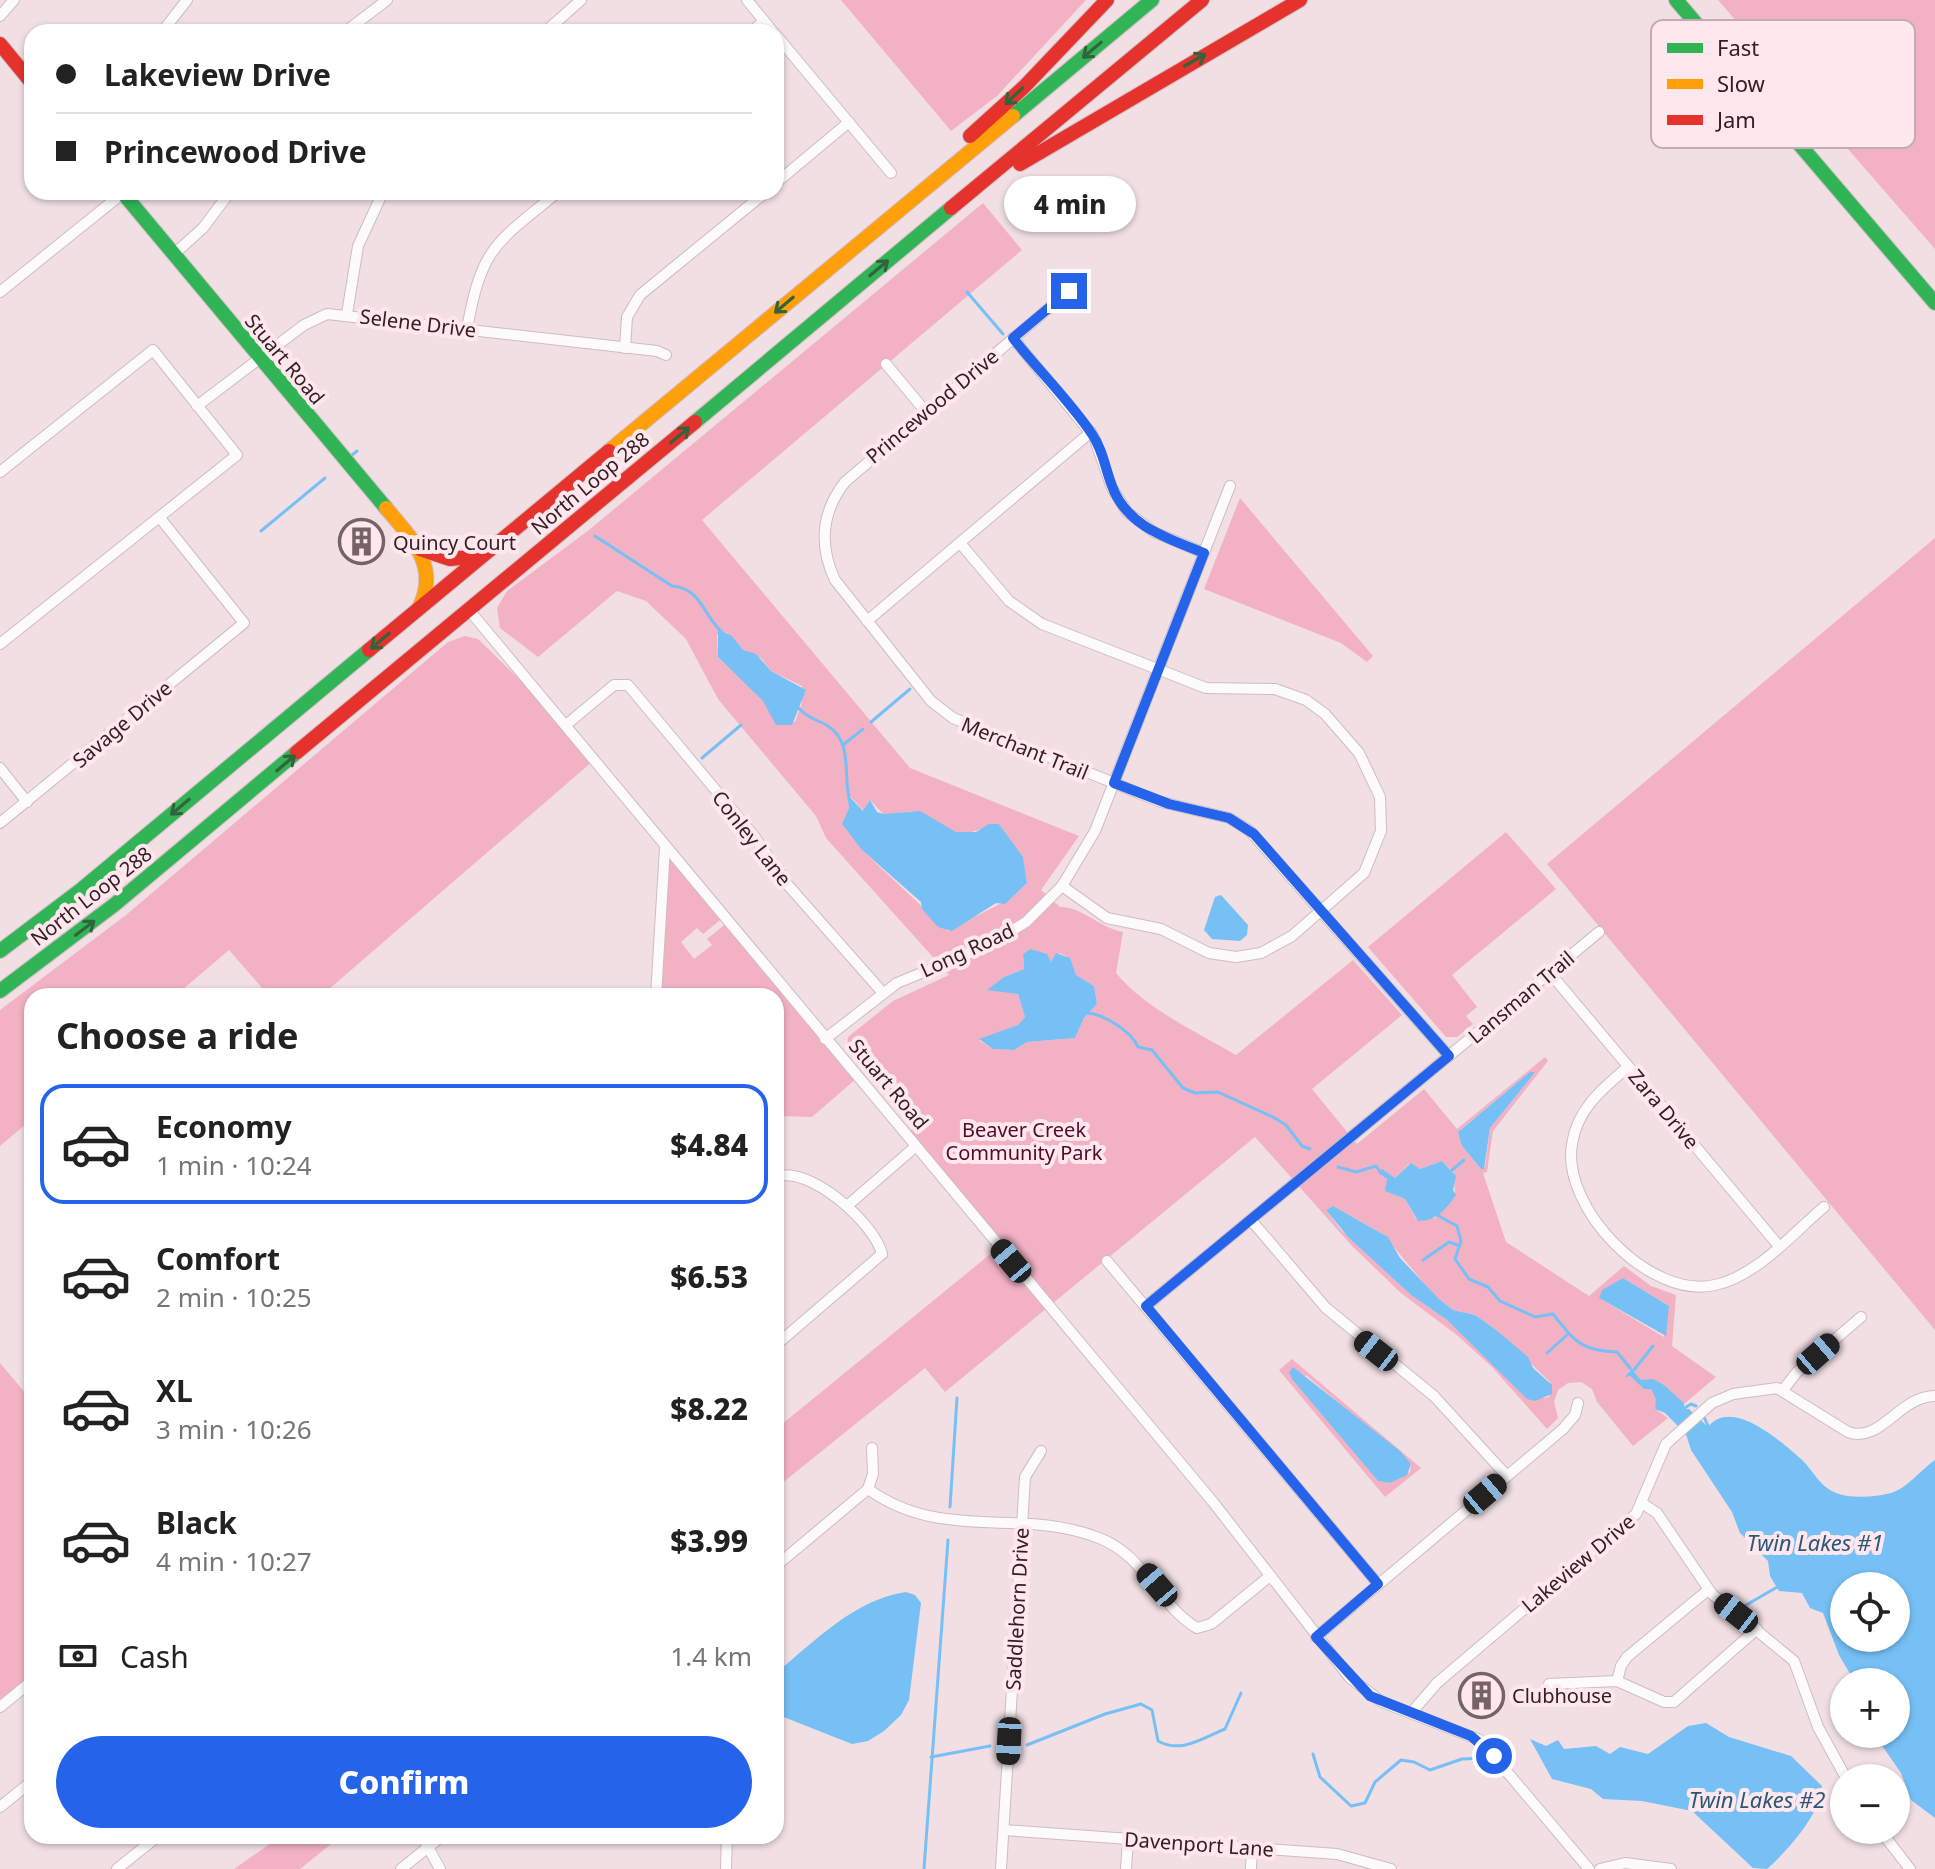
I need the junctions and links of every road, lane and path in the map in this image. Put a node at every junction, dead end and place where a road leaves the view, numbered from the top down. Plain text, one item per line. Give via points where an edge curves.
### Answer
1 (14, 0) edge
2 (187, 0) edge
3 (387, 0) edge
4 (581, 0) edge
5 (747, 0) edge
6 (1107, 0) edge
7 (1152, 0) edge
8 (1202, 0) edge
9 (1300, 0) edge
10 (1676, 0) edge
11 (0, 16) edge
12 (1693, 20) edge
13 (764, 21) junction
14 (168, 24) edge
15 (356, 24) edge
16 (554, 24) edge
17 (760, 24) edge
18 (767, 24) edge
19 (0, 44) edge
20 (784, 45) edge
21 (24, 73) edge
22 (849, 122) junction
23 (1803, 148) edge
24 (891, 173) dead end
25 (784, 176) edge
26 (112, 200) edge
27 (128, 200) edge
28 (224, 200) edge
29 (379, 200) edge
30 (548, 200) edge
31 (756, 200) edge
32 (917, 237) junction
33 (173, 255) junction
34 (807, 287) junction
35 (1, 289) edge
36 (1069, 291) dead end
37 (1935, 303) edge
38 (347, 314) junction
39 (467, 329) junction
40 (1013, 338) junction
41 (625, 348) junction
42 (666, 355) dead end
43 (259, 359) junction
44 (886, 364) dead end
45 (197, 406) junction
46 (926, 412) junction
47 (1091, 432) junction
48 (0, 472) edge
49 (1230, 486) dead end
50 (160, 518) junction
51 (824, 540) joint
52 (960, 543) junction
53 (420, 549) junction
54 (1204, 553) junction
55 (483, 555) junction
56 (418, 610) junction
57 (469, 610) junction
58 (867, 621) junction
59 (0, 644) edge
60 (1159, 670) junction
61 (566, 725) junction
62 (0, 768) edge
63 (1114, 783) junction
64 (27, 802) junction
65 (0, 823) edge
66 (665, 847) junction
67 (1062, 886) junction
68 (1322, 911) junction
69 (1599, 932) dead end
70 (0, 951) edge
71 (1550, 973) junction
72 (656, 988) edge
73 (782, 988) edge
74 (784, 990) edge
75 (0, 991) edge
76 (883, 993) junction
77 (825, 1039) junction
78 (1449, 1056) junction
79 (1628, 1067) junction
80 (915, 1147) junction
81 (784, 1177) edge
82 (847, 1206) junction
83 (1824, 1207) dead end
84 (1251, 1220) junction
85 (1778, 1245) junction
86 (1107, 1261) dead end
87 (1146, 1306) junction
88 (1861, 1317) dead end
89 (784, 1338) edge
90 (1783, 1390) junction
91 (1935, 1396) edge
92 (1578, 1403) dead end
93 (872, 1448) dead end
94 (1041, 1451) dead end
95 (1507, 1476) junction
96 (868, 1489) junction
97 (1643, 1504) junction
98 (1022, 1525) junction
99 (784, 1559) edge
100 (1270, 1576) junction
101 (1378, 1584) junction
102 (1708, 1590) junction
103 (1757, 1629) junction
104 (1316, 1637) junction
105 (1617, 1681) junction
106 (1549, 1684) dead end
107 (24, 1688) edge
108 (0, 1707) edge
109 (1412, 1712) junction
110 (1838, 1764) edge
111 (24, 1788) edge
112 (0, 1807) edge
113 (1004, 1830) junction
114 (1128, 1839) junction
115 (148, 1844) edge
116 (426, 1844) edge
117 (433, 1844) edge
118 (727, 1844) edge
119 (1891, 1844) edge
120 (1252, 1847) junction
121 (428, 1848) junction
122 (1389, 1868) edge
123 (117, 1869) edge
124 (401, 1869) edge
125 (440, 1869) edge
126 (726, 1869) edge
127 (1001, 1869) edge
128 (1126, 1869) edge
129 (1251, 1869) edge
130 (1589, 1869) edge
131 (1600, 1869) edge
132 (1671, 1869) edge
133 (1910, 1869) edge

1 - 11 street
2 - 14 street
3 - 15 street
4 - 16 street
5 - 13 street
6 -> 34 main road via 1024,87 860,232
7 -> 34 main road, North Loop 288
8 - 32 main road, North Loop 288
32 -> 9 main road via 1045,148
10 - 12 main road
13 - 17 street
13 - 18 street
19 - 21 main road
20 - 22 street
22 - 24 street
22 - 25 street
23 - 37 main road
26 - 35 street
27 - 33 main road, Stuart Road
28 - 33 street
29 - 38 street via 358,246
30 - 39 street via 486,257
31 - 41 street via 640,295 627,317
57 -> 32 main road, North Loop 288
33 - 43 main road, Stuart Road
34 -> 55 main road, North Loop 288
36 - 40 street, Princewood Drive
38 - 39 street, Selene Drive
38 - 43 street, Selene Drive via 327,314 304,325
39 - 41 street, Selene Drive
40 - 46 street, Princewood Drive
40 - 47 street
41 - 42 street, Selene Drive
43 - 45 street, Selene Drive
43 - 53 main road, Stuart Road
44 - 46 street
45 - 48 street via 153,350
45 - 50 street via 237,455
46 - 51 street, Princewood Drive via 845,482 827,513
47 - 52 street
47 - 54 street via 1127,512 1154,532
49 - 54 street, Long Road
50 - 59 street
50 - 64 street, Savage Drive via 244,623
51 - 58 street, Merchant Trail via 835,580
52 - 58 street
52 - 60 street via 1030,618
53 - 55 main road via 464,561
53 - 56 main road, Stuart Road via 428,588
54 - 60 street, Long Road
55 - 56 main road, North Loop 288
56 -> 70 main road, North Loop 288
57 - 61 street, Stuart Road
75 -> 57 main road, North Loop 288 via 114,905
58 - 63 street, Merchant Trail via 948,715
60 - 63 street, Long Road
60 - 68 street via 1212,689 1275,689 1300,697 1325,714 1366,763 1381,803 1379,839 1364,873
61 - 66 street, Stuart Road
61 - 76 street, Conley Lane via 609,688 622,683 636,694 754,836 787,884
62 - 64 street
63 - 67 street, Long Road via 1090,842
63 - 68 street, Merchant Trail via 1235,821 1254,834
64 - 65 street, Savage Drive
66 - 72 street
66 - 73 street, Stuart Road
67 - 68 street via 1107,918 1161,929 1202,951 1230,957 1273,948
67 - 76 street, Long Road via 1008,934
68 - 78 street, Merchant Trail
69 - 71 street, Lansman Trail
71 - 78 street, Lansman Trail
71 - 79 street, Zara Drive
74 - 77 street, Stuart Road
76 - 77 street, Long Road
77 - 80 street, Stuart Road
78 - 84 street, Lansman Trail
79 - 85 street, Zara Drive
79 - 85 street via 1587,1106 1570,1160 1574,1183 1586,1204 1626,1254 1661,1280 1705,1287 1741,1275
80 - 82 street
80 - 100 street, Stuart Road
81 - 82 street via 812,1182
82 - 89 street via 882,1254
83 - 85 street
84 - 87 street, Lansman Trail
84 - 95 street via 1326,1308 1434,1396
86 - 87 street
87 - 101 street
88 - 90 street
90 - 91 street via 1860,1435 1878,1428 1909,1401
90 - 97 street, Lakeview Drive via 1733,1394 1700,1412 1661,1453
92 - 95 street via 1568,1424
93 - 96 street
94 - 98 street, Saddlehorn Drive via 1025,1477
95 - 101 street
96 - 98 street via 897,1509 926,1517
96 - 99 street
97 - 102 street via 1657,1513
97 - 109 street, Lakeview Drive via 1437,1683
98 - 100 street via 1081,1532 1118,1547 1197,1628 1211,1624
98 - 113 street, Saddlehorn Drive
100 - 104 street, Stuart Road
101 - 104 street
102 - 103 street
102 - 105 street via 1627,1657
103 - 105 street via 1674,1702
103 - 110 street via 1797,1665 1818,1727
104 - 109 street, Stuart Road via 1364,1692
105 - 106 street
107 - 108 street
109 - 130 street via 1480,1740
111 - 112 street
113 - 114 street, Davenport Lane
113 - 127 street, Saddlehorn Drive
114 - 120 street, Davenport Lane
114 - 128 street
115 - 123 street
116 - 121 street
117 - 121 street
118 - 126 street
119 - 133 street
120 - 122 street, Davenport Lane via 1351,1856
120 - 129 street
121 - 124 street
121 - 125 street
131 - 132 street via 1625,1863

